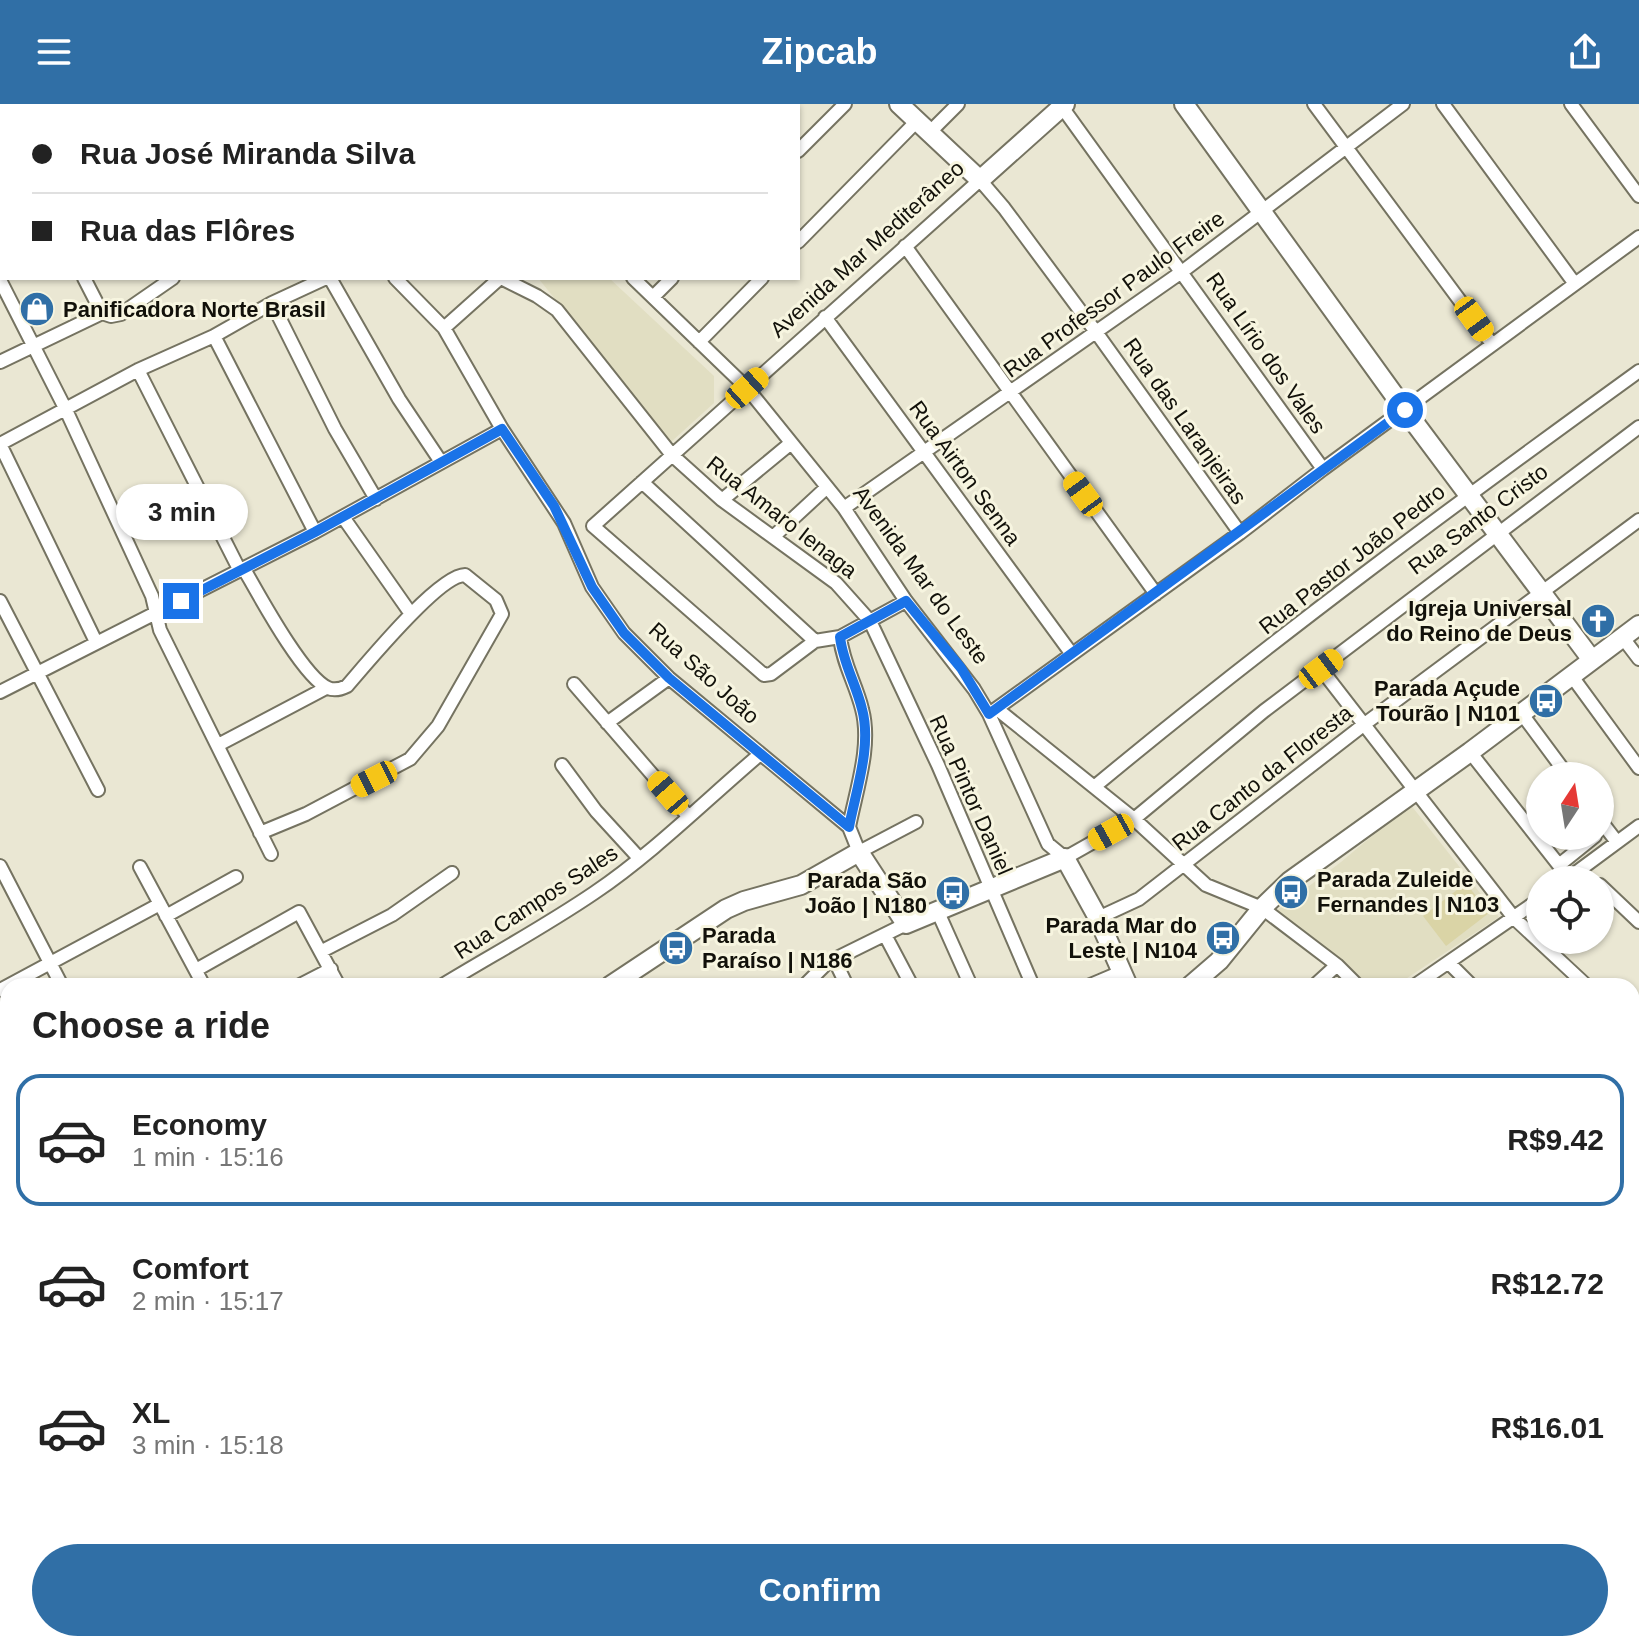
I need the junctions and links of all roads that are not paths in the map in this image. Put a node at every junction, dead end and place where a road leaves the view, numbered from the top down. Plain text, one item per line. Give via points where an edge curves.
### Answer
1 (845, 104) edge
2 (899, 104) edge
3 (958, 104) edge
4 (1184, 104) edge
5 (1314, 104) edge
6 (1403, 104) edge
7 (1443, 104) edge
8 (1063, 106) edge
9 (1578, 107) edge
10 (923, 127) junction
11 (1347, 148) junction
12 (800, 149) edge
13 (980, 180) junction
14 (1639, 196) edge
15 (1263, 210) junction
16 (1639, 237) edge
17 (800, 240) edge
18 (905, 246) junction
19 (1183, 271) junction
20 (0, 280) edge
21 (85, 280) edge
22 (170, 280) edge
23 (294, 280) edge
24 (323, 280) edge
25 (329, 280) edge
26 (397, 280) edge
27 (498, 280) edge
28 (504, 280) edge
29 (635, 280) edge
30 (670, 280) edge
31 (760, 280) edge
32 (1575, 284) junction
33 (302, 288) junction
34 (653, 297) junction
35 (272, 303) junction
36 (102, 313) junction
37 (825, 317) junction
38 (444, 328) junction
39 (1096, 332) junction
40 (214, 336) junction
41 (699, 342) junction
42 (33, 344) junction
43 (1492, 344) junction
44 (0, 362) edge
45 (138, 370) junction
46 (1639, 371) edge
47 (747, 388) junction
48 (1010, 394) junction
49 (66, 410) junction
50 (1405, 410) junction
51 (1639, 427) edge
52 (502, 429) junction
53 (791, 443) junction
54 (0, 444) edge
55 (926, 452) junction
56 (672, 455) junction
57 (441, 462) junction
58 (1323, 469) junction
59 (642, 482) junction
60 (826, 488) junction
61 (1468, 496) junction
62 (376, 499) junction
63 (722, 500) junction
64 (844, 508) junction
65 (343, 517) junction
66 (1639, 520) edge
67 (593, 526) joint
68 (315, 532) junction
69 (1240, 533) junction
70 (1497, 535) junction
71 (773, 537) junction
72 (242, 570) junction
73 (1156, 594) junction
74 (1540, 594) junction
75 (0, 601) edge
76 (906, 601) junction
77 (156, 612) junction
78 (411, 614) junction
79 (870, 621) junction
80 (1633, 634) edge
81 (840, 637) junction
82 (815, 641) junction
83 (96, 642) junction
84 (1071, 653) junction
85 (1639, 659) edge
86 (1592, 660) junction
87 (1321, 669) junction
88 (36, 672) junction
89 (1571, 675) junction
90 (669, 678) junction
91 (574, 684) dead end
92 (326, 688) junction
93 (0, 692) edge
94 (993, 712) junction
95 (1522, 714) junction
96 (607, 723) junction
97 (1366, 723) junction
98 (218, 745) junction
99 (1470, 752) junction
100 (759, 755) junction
101 (1558, 762) edge
102 (562, 765) dead end
103 (1639, 768) edge
104 (1094, 787) junction
105 (98, 790) dead end
106 (1415, 791) junction
107 (688, 816) junction
108 (1134, 819) junction
109 (916, 822) dead end
110 (1639, 826) edge
111 (849, 827) junction
112 (260, 833) junction
113 (1614, 840) edge
114 (1617, 842) junction
115 (1576, 850) edge
116 (859, 852) junction
117 (271, 854) dead end
118 (639, 858) junction
119 (1065, 858) junction
120 (1184, 865) junction
121 (1559, 865) joint
122 (1584, 866) edge
123 (140, 867) dead end
124 (2, 873) edge
125 (452, 873) dead end
126 (236, 877) dead end
127 (990, 887) junction
128 (1614, 898) edge
129 (160, 904) junction
130 (1262, 908) junction
131 (1526, 909) edge
132 (937, 910) junction
133 (166, 916) junction
134 (1098, 918) junction
135 (1514, 918) junction
136 (1639, 922) edge
137 (906, 924) junction
138 (885, 935) junction
139 (322, 951) junction
140 (834, 959) junction
141 (50, 961) junction
142 (1449, 963) junction
143 (1337, 965) junction
144 (331, 969) junction
145 (196, 970) junction
146 (21, 978) edge
147 (58, 978) edge
148 (200, 978) edge
149 (314, 978) edge
150 (335, 978) edge
151 (455, 978) edge
152 (636, 978) edge
153 (813, 978) edge
154 (843, 978) edge
155 (908, 978) edge
156 (967, 978) edge
157 (1030, 978) edge
158 (1124, 978) edge
159 (1199, 978) edge
160 (1323, 978) edge
161 (1350, 978) edge
162 (1426, 978) edge
163 (1464, 978) edge
164 (1578, 978) edge

1 - 12 street
2 - 10 street
3 - 10 street
4 - 15 street
5 - 11 street
6 - 11 street, Rua Professor Paulo Freire
7 - 32 street
8 - 13 street, Avenida Mar Mediterâneo
8 - 19 street, Rua Lírio dos Vales
9 - 14 street
10 - 13 street
10 - 17 street
11 - 15 street, Rua Professor Paulo Freire
11 - 43 street
13 - 18 street, Avenida Mar Mediterâneo
13 - 39 street, Rua das Laranjeiras
15 - 19 street, Rua Professor Paulo Freire
15 - 50 street
16 - 32 street
18 - 37 street, Avenida Mar Mediterâneo
18 - 48 street
19 - 39 street, Rua Professor Paulo Freire
19 - 58 street, Rua Lírio dos Vales
20 - 42 street
21 - 36 street
22 - 36 street via 121,314
23 - 33 street
24 - 33 street
25 - 57 street
26 - 38 street, Rua São João
27 - 38 street
28 - 56 street, Rua Amaro Ienaga via 557,310
29 - 34 street, Avenida Mar do Leste
30 - 34 street
31 - 41 street
32 - 43 street
33 - 35 street
34 - 41 street, Avenida Mar do Leste
35 - 40 street
35 - 62 street
36 - 42 street
37 - 47 street, Avenida Mar Mediterâneo
37 - 55 street, Rua Airton Senna
38 - 52 street, Rua São João
39 - 48 street, Rua Professor Paulo Freire
39 - 69 street, Rua das Laranjeiras
40 - 45 street
40 - 68 street
41 - 47 street, Avenida Mar do Leste
42 - 44 street
42 - 49 street
43 - 50 street
45 - 49 street
45 - 72 street
46 - 61 street, Rua Pastor João Pedro
47 - 53 street, Avenida Mar do Leste
47 - 56 street, Avenida Mar Mediterâneo
48 - 55 street, Rua Professor Paulo Freire
48 - 73 street
49 - 54 street
49 - 77 street
50 - 58 street
50 - 61 street
51 - 70 street, Rua Santo Cristo
52 - 57 street
52 - 90 street, Rua São João via 564,523 609,613
53 - 60 street, Avenida Mar do Leste
53 - 63 street
54 - 83 street
55 - 64 street, Rua Professor Paulo Freire
55 - 84 street, Rua Airton Senna
56 - 59 street, Avenida Mar Mediterâneo
56 - 63 street, Rua Amaro Ienaga
57 - 62 street
58 - 69 street
59 - 67 street, Avenida Mar Mediterâneo
59 - 82 street
60 - 64 street, Avenida Mar do Leste
60 - 71 street
61 - 70 street
61 - 104 street, Rua Pastor João Pedro
62 - 65 street
63 - 71 street, Rua Amaro Ienaga
64 - 76 street, Avenida Mar do Leste
65 - 68 street
65 - 78 street
66 - 74 street, Rua Canto da Floresta
67 - 82 street, Rua São João via 761,673 771,674
68 - 72 street
69 - 73 street
70 - 74 street
70 - 87 street, Rua Santo Cristo
71 - 79 street, Rua Amaro Ienaga via 836,583
72 - 77 street
72 - 92 street via 276,626
73 - 84 street
74 - 86 street
74 - 97 street, Rua Canto da Floresta
75 - 88 street
76 - 79 street
76 - 94 street, Avenida Mar do Leste
77 - 83 street
77 - 98 street
78 - 92 street via 347,686
78 - 112 street via 450,579 465,575 501,607 501,619 438,726 410,759
79 - 81 street
79 - 127 street, Rua Pintor Daniel
80 - 85 street
80 - 86 street
81 - 82 street
81 - 111 street via 865,726
83 - 88 street
84 - 94 street
86 - 89 street
87 - 97 street
87 - 108 street, Rua Santo Cristo
88 - 93 street
88 - 105 street
89 - 95 street
89 - 103 street
90 - 96 street
90 - 100 street, Rua São João
91 - 96 street
92 - 98 street
94 - 104 street
94 - 119 street, Avenida Mar do Leste via 1048,844
95 - 99 street
95 - 101 street
96 - 107 street
97 - 106 street
97 - 120 street, Rua Canto da Floresta
98 - 112 street
99 - 106 street
99 - 121 street
100 - 107 street, Rua Campos Sales
100 - 111 street, Rua São João
102 - 118 street
104 - 108 street
106 - 130 street via 1290,881
106 - 135 street
107 - 118 street, Rua Campos Sales
108 - 119 street, Rua Santo Cristo
108 - 120 street
109 - 116 street
110 - 114 street
111 - 116 street, Rua São João
112 - 117 street
113 - 114 street
114 - 122 street
115 - 121 street
116 - 137 street, Rua São João
116 - 152 street via 801,885 726,909
118 - 151 street, Rua Campos Sales via 596,892
119 - 127 street, Rua Santo Cristo
119 - 134 street, Avenida Mar do Leste
120 - 130 street via 1206,885
120 - 134 street, Rua Canto da Floresta via 1139,899
123 - 129 street
124 - 141 street
125 - 139 street via 392,915
126 - 133 street
127 - 132 street, Rua Santo Cristo
127 - 157 street, Rua Pintor Daniel
128 - 136 street
129 - 133 street
129 - 141 street
130 - 143 street
130 - 159 street
131 - 135 street
132 - 137 street, Rua Santo Cristo
132 - 156 street
133 - 145 street
134 - 158 street, Avenida Mar do Leste
135 - 142 street
135 - 164 street
137 - 138 street
138 - 140 street
138 - 155 street
139 - 144 street
139 - 145 street via 299,912
140 - 153 street
140 - 154 street
141 - 146 street
141 - 147 street
142 - 162 street
142 - 163 street
143 - 160 street
143 - 161 street
144 - 149 street
144 - 150 street
145 - 148 street

